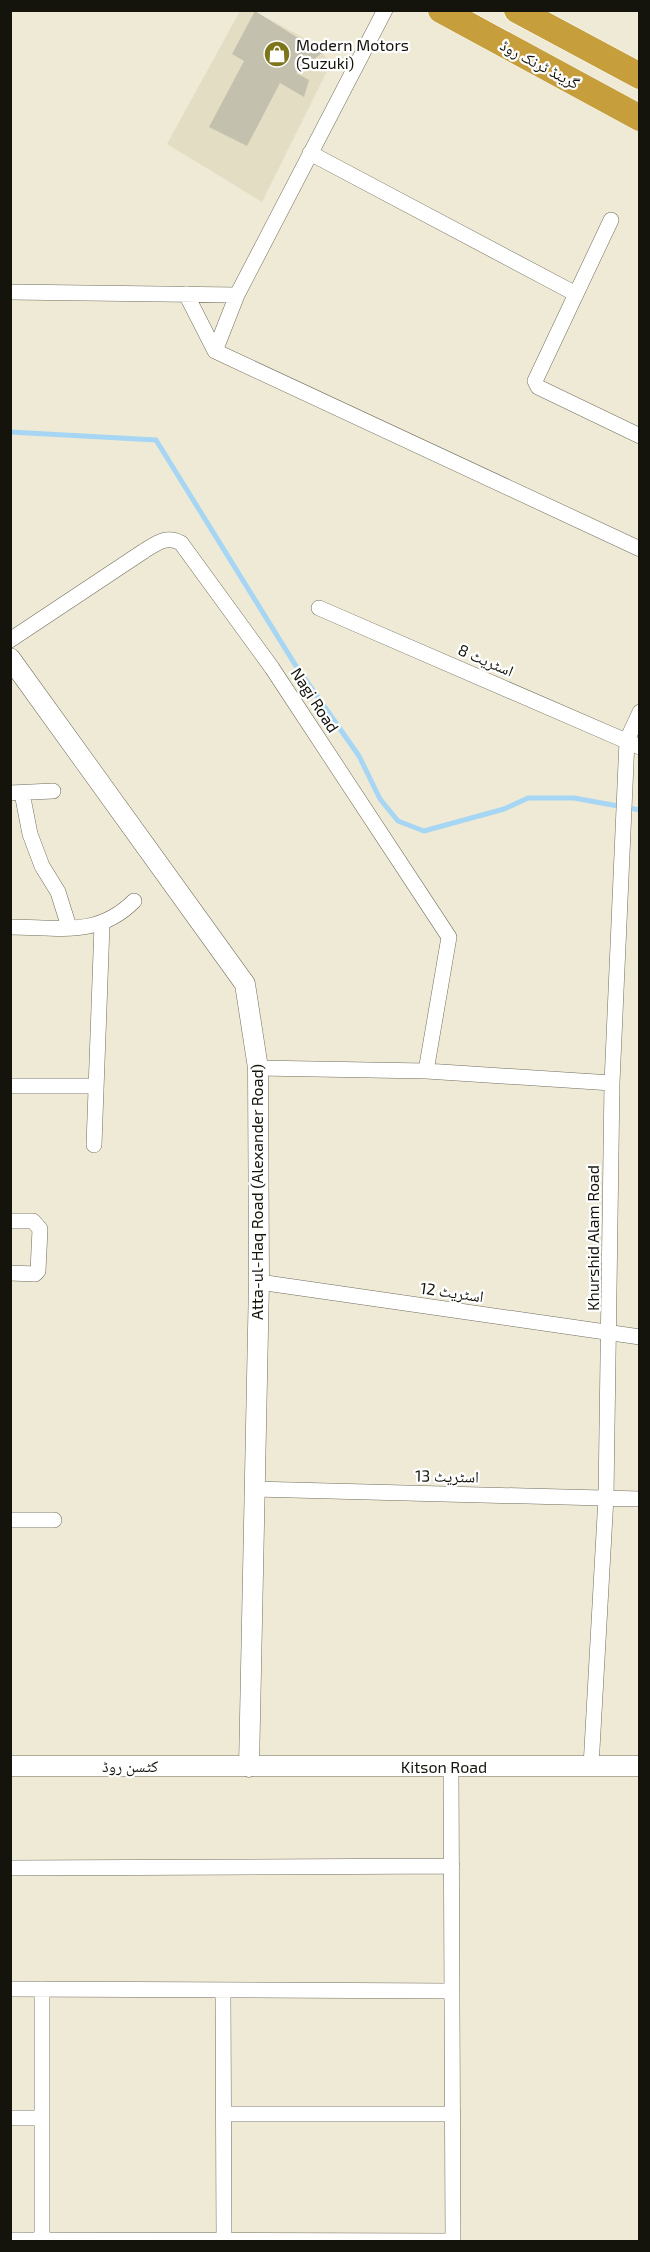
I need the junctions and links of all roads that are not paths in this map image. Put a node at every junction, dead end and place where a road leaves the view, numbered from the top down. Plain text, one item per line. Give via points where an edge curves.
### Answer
1 (385, 10) edge
2 (441, 10) edge
3 (517, 10) edge
4 (639, 75) edge
5 (639, 118) edge
6 (310, 153) junction
7 (611, 220) dead end
8 (10, 292) edge
9 (186, 294) junction
10 (576, 294) junction
11 (237, 295) junction
12 (215, 351) junction
13 (639, 436) edge
14 (639, 549) edge
15 (319, 608) dead end
16 (10, 640) edge
17 (10, 658) edge
18 (639, 712) edge
19 (633, 743) edge
20 (53, 791) dead end
21 (16, 793) edge
22 (134, 901) dead end
23 (102, 925) junction
24 (10, 927) edge
25 (69, 927) junction
26 (258, 1068) junction
27 (426, 1071) junction
28 (612, 1083) junction
29 (10, 1086) edge
30 (96, 1086) junction
31 (94, 1145) dead end
32 (10, 1221) edge
33 (10, 1273) edge
34 (259, 1282) junction
35 (610, 1334) junction
36 (639, 1336) edge
37 (253, 1489) junction
38 (606, 1497) junction
39 (639, 1499) edge
40 (10, 1520) edge
41 (54, 1520) dead end
42 (10, 1766) edge
43 (639, 1766) edge
44 (249, 1767) junction
45 (451, 1767) junction
46 (591, 1767) junction
47 (452, 1866) junction
48 (10, 1868) edge
49 (10, 1989) edge
50 (42, 1989) junction
51 (224, 1990) junction
52 (452, 1991) junction
53 (224, 2114) junction
54 (453, 2114) junction
55 (10, 2118) edge
56 (42, 2118) junction
57 (10, 2240) edge
58 (42, 2240) edge
59 (224, 2241) edge

1 - 6 street
2 - 5 highway, گرینڈ ٹرنک روڈ
3 - 4 highway
6 - 10 street
6 - 11 street
7 - 10 street
8 - 9 street
9 - 11 street
9 - 12 street
10 - 13 street via 535,381 538,387
11 - 12 street
12 - 14 street
15 - 19 street, اسٹریٹ 8
16 - 27 street, Nagi Road via 144,551 172,538 181,543 272,668 449,937
17 - 26 street, Atta-ul-Haq Road (Alexander Road) via 245,984
18 - 19 street, Khurshid Alam Road
19 - 28 street, Khurshid Alam Road via 624,815
20 - 21 street
21 - 25 street
22 - 23 street
23 - 25 street
23 - 30 street
24 - 25 street
26 - 27 street
26 - 34 street, Atta-ul-Haq Road (Alexander Road)
27 - 28 street
28 - 35 street, Khurshid Alam Road
29 - 30 street
30 - 31 street
32 - 33 street via 33,1221 40,1228 39,1271
34 - 35 street, اسٹریٹ 12
34 - 37 street, Atta-ul-Haq Road (Alexander Road)
35 - 36 street, اسٹریٹ 12
35 - 38 street, Khurshid Alam Road
37 - 38 street, اسٹریٹ 13
37 - 44 street, Atta-ul-Haq Road (Alexander Road)
38 - 39 street, اسٹریٹ 13
38 - 46 street, Khurshid Alam Road
40 - 41 street
42 - 44 street, کٹسن روڈ
43 - 46 street, Kitson Road
44 - 45 street, Kitson Road
45 - 46 street, Kitson Road
45 - 47 street
47 - 48 street
47 - 52 street
49 - 50 street
50 - 51 street
50 - 56 street
51 - 52 street
51 - 53 street
52 - 54 street
53 - 54 street
53 - 59 street
54 - 59 street via 453,2241
55 - 56 street
56 - 58 street
57 - 58 street
58 - 59 street

